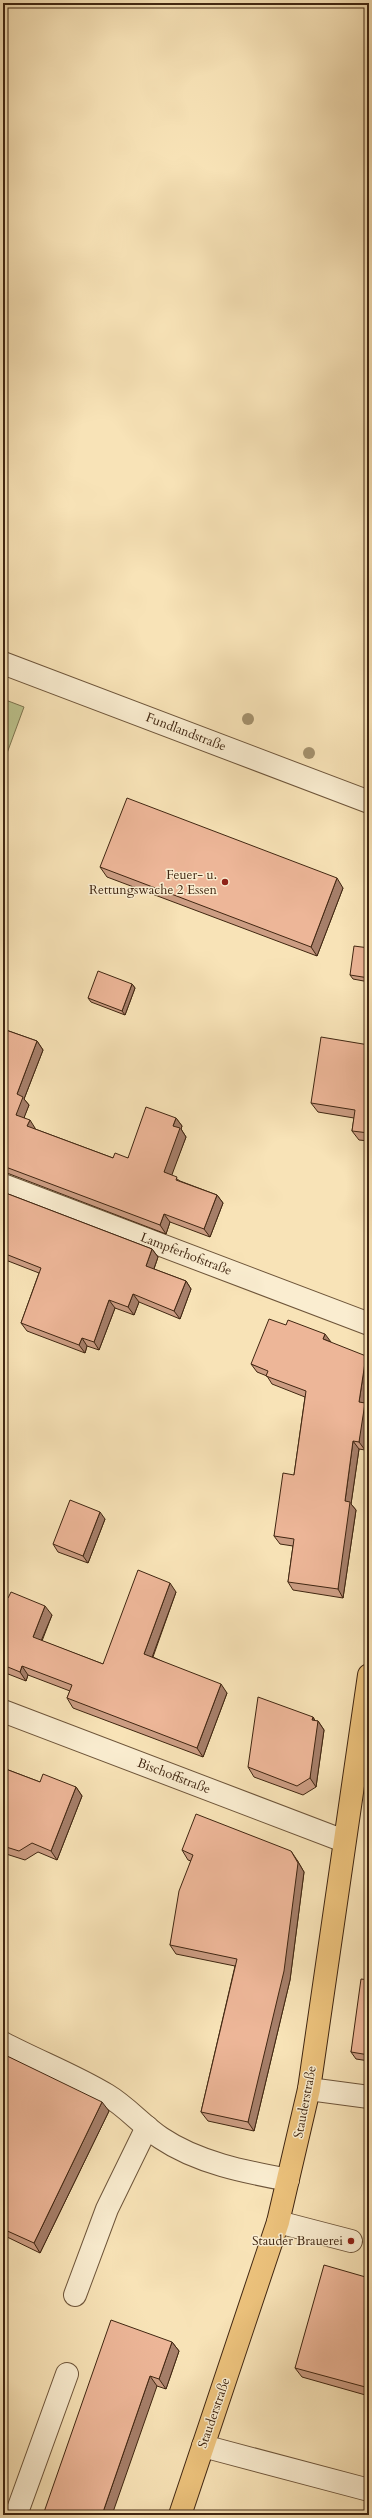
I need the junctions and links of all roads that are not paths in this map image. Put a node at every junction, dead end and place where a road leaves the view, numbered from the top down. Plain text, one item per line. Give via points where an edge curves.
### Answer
1 (3, 663) edge
2 (369, 802) edge
3 (3, 1184) edge
4 (369, 1324) edge
5 (369, 1675) edge
6 (3, 1711) edge
7 (364, 1751) edge
8 (344, 1841) junction
9 (3, 2043) edge
10 (309, 2089) junction
11 (369, 2097) edge
12 (147, 2127) junction
13 (288, 2180) junction
14 (278, 2222) junction
15 (351, 2241) dead end
16 (75, 2295) dead end
17 (67, 2374) dead end
18 (203, 2446) junction
19 (369, 2490) edge
20 (16, 2515) edge
21 (180, 2515) edge

1 - 2 street, Fundlandstraße
3 - 4 street, Lampferhofstraße
5 - 7 main road, Stauderstraße
6 - 8 street, Bischoffstraße
7 - 8 main road, Stauderstraße
8 - 10 main road, Stauderstraße
9 - 12 street via 106,2094 131,2111
10 - 11 street
10 - 13 main road, Stauderstraße
12 - 13 street via 180,2148 240,2170
12 - 16 street via 107,2209
13 - 14 main road, Stauderstraße
14 - 15 street
14 - 18 main road, Stauderstraße
17 - 20 street
18 - 19 street
18 - 21 main road, Stauderstraße

